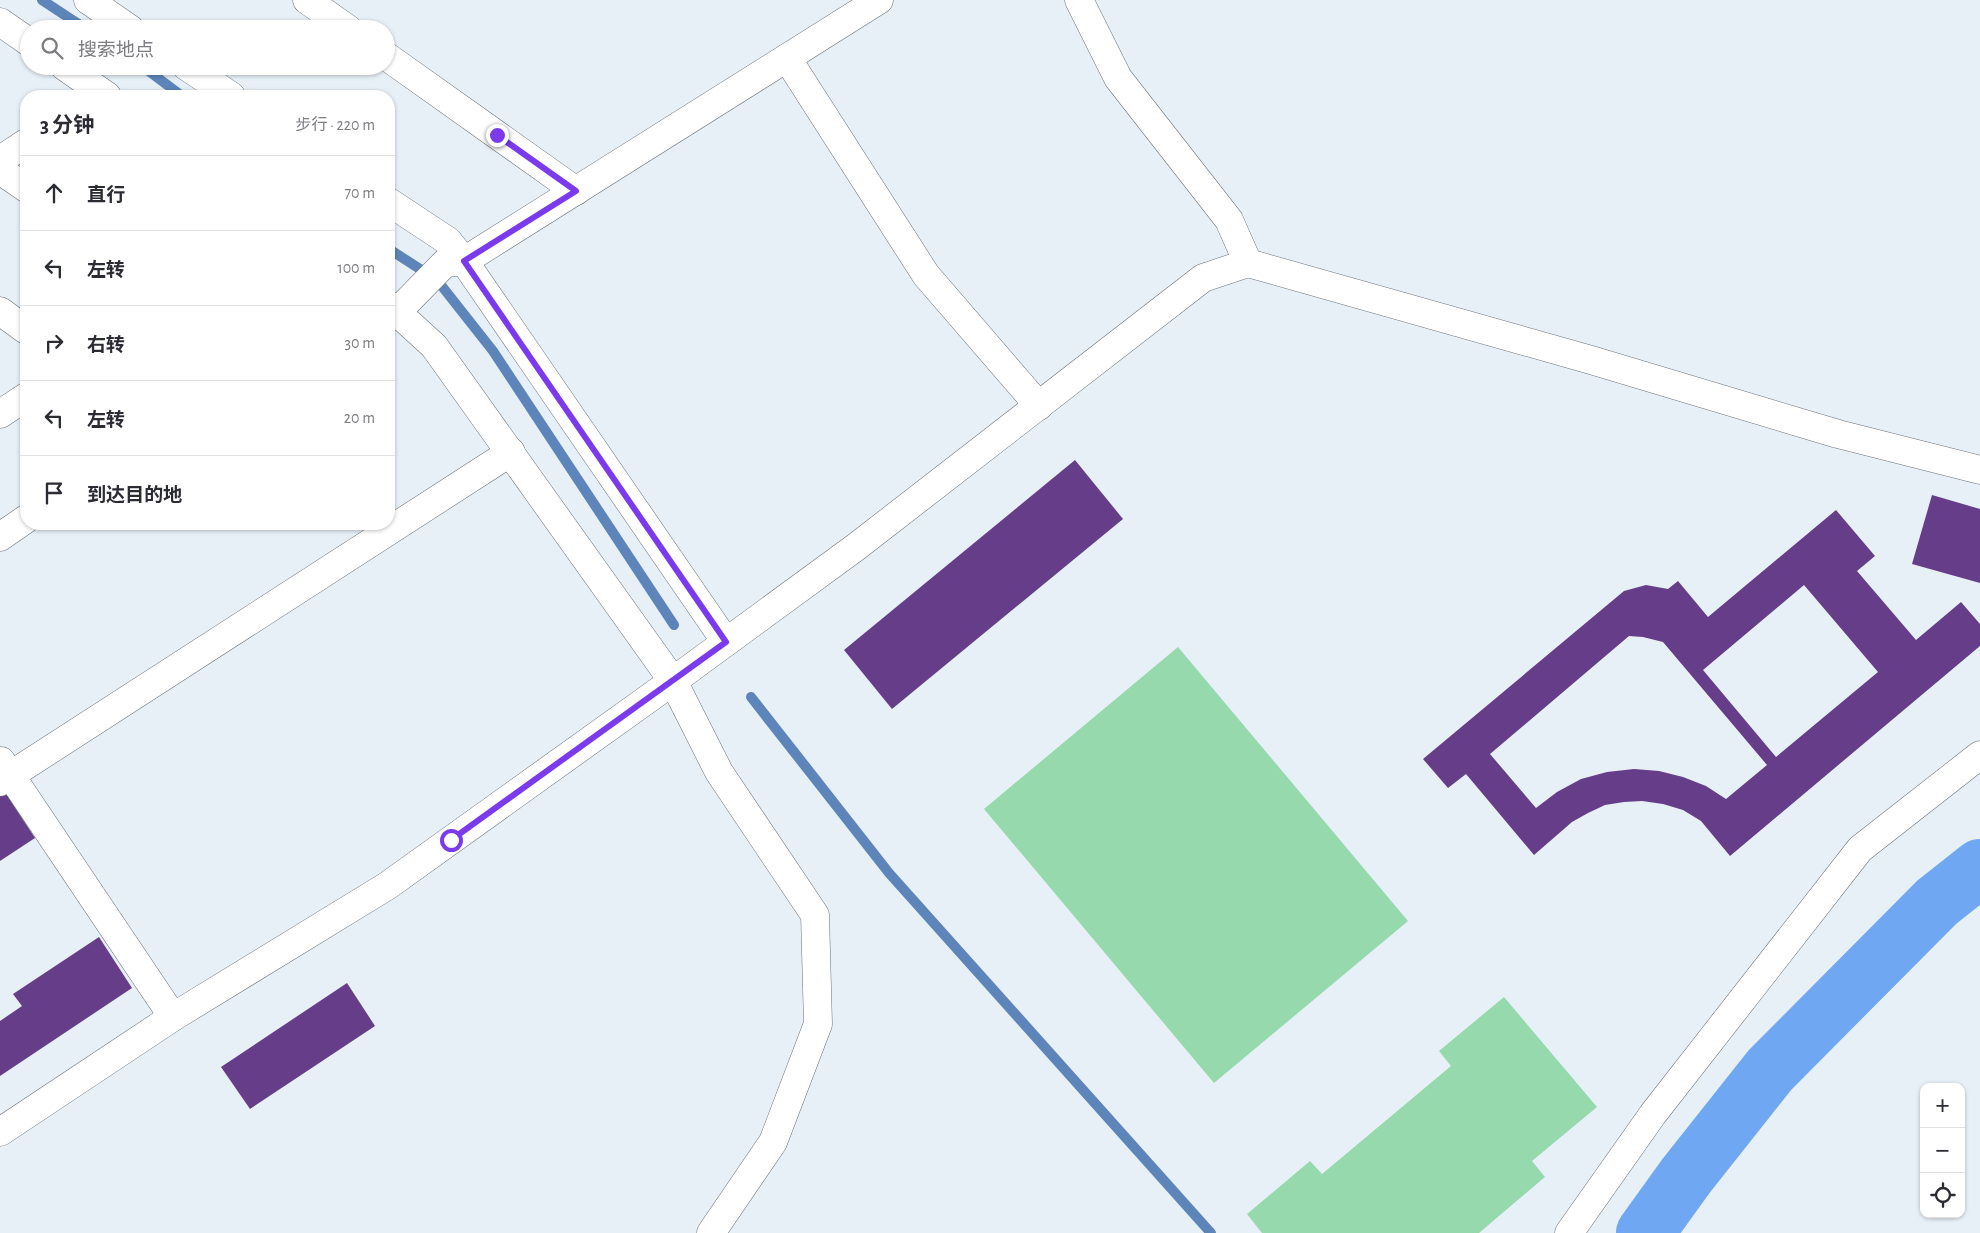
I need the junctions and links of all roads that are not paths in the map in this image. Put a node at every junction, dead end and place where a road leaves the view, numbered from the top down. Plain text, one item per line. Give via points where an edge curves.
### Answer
1 (88, 0) edge
2 (308, 0) edge
3 (879, 0) edge
4 (1079, 0) edge
5 (117, 20) edge
6 (336, 20) edge
7 (0, 22) edge
8 (20, 36) edge
9 (787, 58) junction
10 (395, 62) edge
11 (76, 75) edge
12 (200, 75) edge
13 (95, 90) edge
14 (222, 90) edge
15 (20, 147) edge
16 (0, 160) edge
17 (0, 170) edge
18 (20, 184) edge
19 (576, 191) junction
20 (395, 206) edge
21 (454, 262) junction
22 (1248, 263) junction
23 (395, 307) edge
24 (0, 311) edge
25 (395, 311) edge
26 (20, 326) edge
27 (20, 401) edge
28 (1039, 406) junction
29 (0, 414) edge
30 (511, 452) junction
31 (1980, 470) edge
32 (20, 524) edge
33 (395, 525) edge
34 (387, 530) edge
35 (0, 537) edge
36 (726, 642) junction
37 (673, 681) junction
38 (1980, 756) edge
39 (3, 772) edge
40 (173, 1017) junction
41 (0, 1132) edge
42 (711, 1233) edge
43 (1570, 1233) edge

1 - 5 street
2 - 6 street
3 - 9 street
4 - 22 street via 1118,78 1228,220
7 - 8 street
9 - 19 street
9 - 28 street via 926,275
10 - 19 street
11 - 13 street
12 - 14 street
15 - 16 street
17 - 18 street
19 - 21 street
20 - 21 street via 448,241
21 - 23 street
21 - 36 street
22 - 28 street via 1203,278
22 - 31 street via 1838,434
24 - 26 street
25 - 30 street via 434,346
27 - 29 street
28 - 36 street
30 - 33 street
30 - 37 street
32 - 35 street
34 - 39 street
36 - 37 street
37 - 40 street via 387,886
37 - 42 street via 719,772 815,915 818,1024 773,1142
38 - 43 street via 1860,849 1653,1114
39 - 40 street
40 - 41 street

